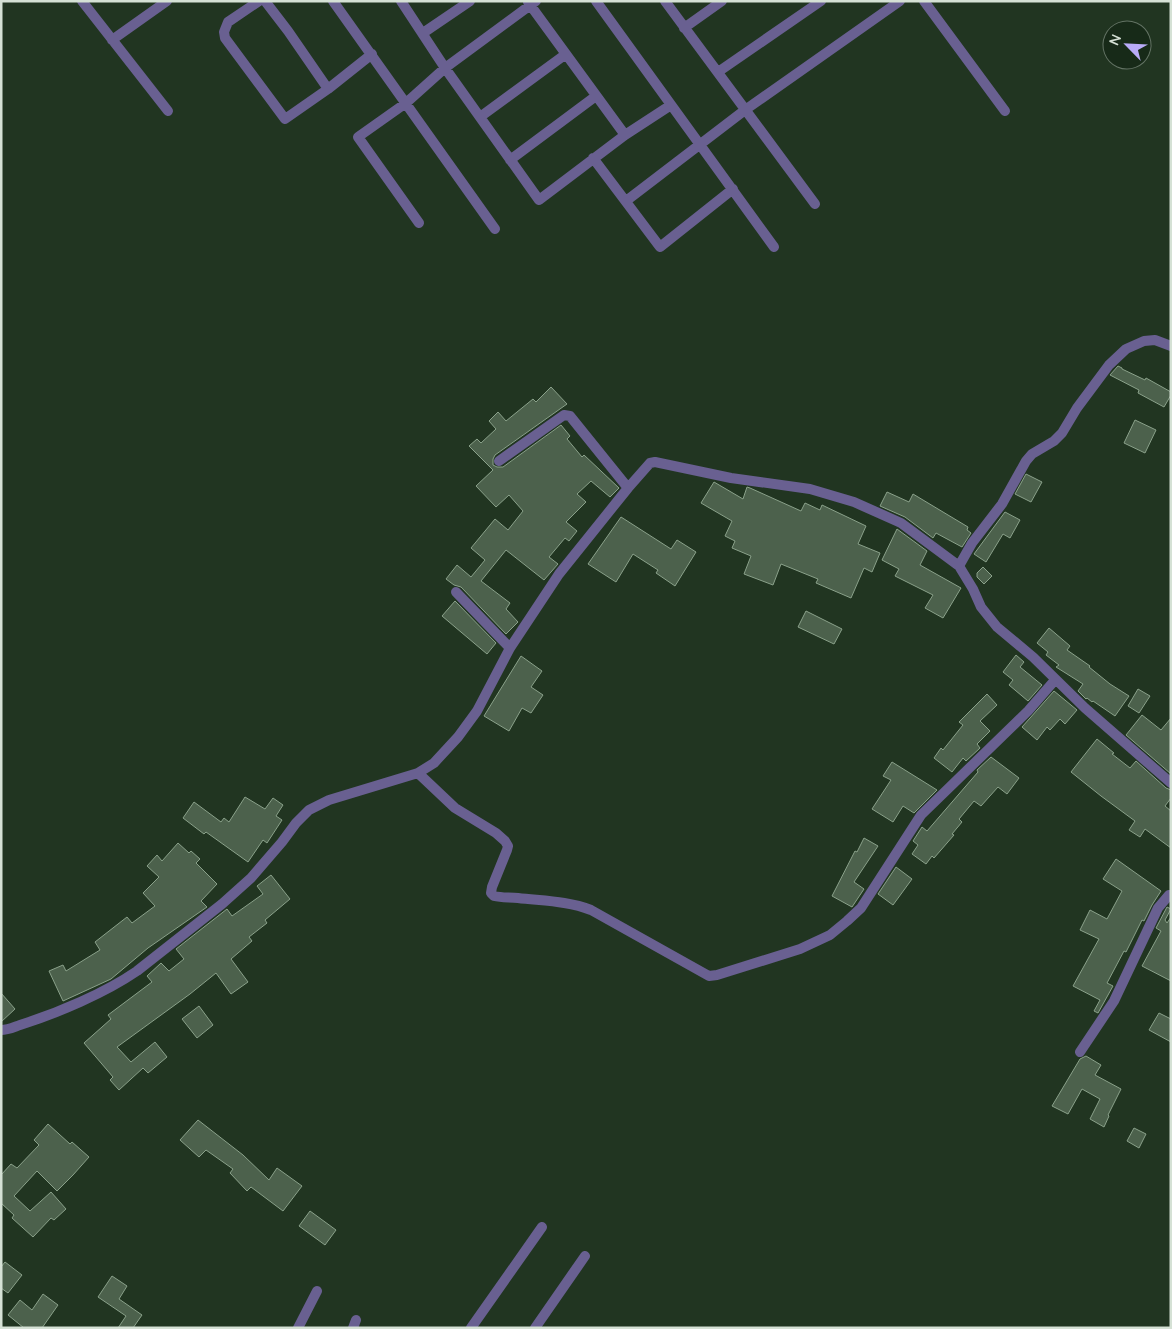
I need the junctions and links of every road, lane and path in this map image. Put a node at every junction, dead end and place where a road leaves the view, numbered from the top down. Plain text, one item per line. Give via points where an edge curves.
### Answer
1 (167, 1) edge
2 (259, 1) edge
3 (264, 1) edge
4 (333, 1) edge
5 (401, 1) edge
6 (470, 1) edge
7 (596, 1) edge
8 (665, 1) edge
9 (722, 1) edge
10 (821, 1) edge
11 (900, 1) edge
12 (924, 1) edge
13 (83, 2) edge
14 (531, 3) edge
15 (684, 28) junction
16 (423, 33) junction
17 (112, 40) junction
18 (372, 54) junction
19 (566, 54) junction
20 (445, 68) junction
21 (718, 72) junction
22 (328, 88) junction
23 (596, 96) junction
24 (406, 103) junction
25 (671, 105) junction
26 (745, 110) junction
27 (168, 111) dead end
28 (1005, 111) dead end
29 (480, 117) junction
30 (625, 135) junction
31 (699, 144) junction
32 (593, 158) junction
33 (510, 160) junction
34 (733, 189) junction
35 (626, 201) junction
36 (815, 204) dead end
37 (419, 223) dead end
38 (495, 229) dead end
39 (774, 247) dead end
40 (1171, 346) edge
41 (499, 461) dead end
42 (628, 488) junction
43 (959, 566) junction
44 (456, 592) dead end
45 (510, 648) junction
46 (1055, 680) junction
47 (418, 773) junction
48 (1171, 783) edge
49 (1170, 894) edge
50 (1, 1030) edge
51 (1080, 1052) dead end
52 (542, 1226) dead end
53 (585, 1256) dead end
54 (317, 1291) dead end
55 (298, 1328) edge
56 (471, 1328) edge
57 (535, 1328) edge

1 - 17 street
2 - 22 street via 228,22 225,38 285,119
3 - 22 street
4 - 18 street
5 - 16 street
6 - 16 street
7 - 25 street
8 - 15 street
9 - 15 street
10 - 21 street
11 - 26 street
12 - 28 street
13 - 17 street
14 - 19 street
14 - 20 street
15 - 21 street
16 - 20 street
17 - 27 street
18 - 22 street
18 - 24 street
19 - 23 street
19 - 29 street
20 - 24 street
20 - 29 street
21 - 26 street
23 - 30 street
23 - 33 street
24 - 37 street via 358,137
24 - 38 street
25 - 30 street
25 - 31 street
26 - 31 street
26 - 36 street
29 - 33 street
30 - 32 street
31 - 34 street
31 - 35 street
32 - 33 street via 539,200
32 - 35 street
34 - 35 street via 660,247
34 - 39 street
40 - 43 street via 1156,340 1144,341 1126,349 1114,360 1062,433 1026,460 1002,504
41 - 42 street via 564,415 570,416
42 - 43 street via 650,463 656,462 810,490 854,502 901,523
42 - 45 street via 560,574
43 - 46 street via 987,617 1033,656
44 - 45 street
45 - 47 street via 477,711 458,737 434,763
46 - 47 street via 1016,723 921,815 861,908 847,922 830,935 800,949 717,975 709,976 578,905 494,896 492,888 508,846 505,841 455,808
46 - 48 street
47 - 50 street via 318,805 303,816 251,878 138,971 61,1010
49 - 51 street via 1158,908 1114,1000
52 - 56 street
53 - 57 street
54 - 55 street

